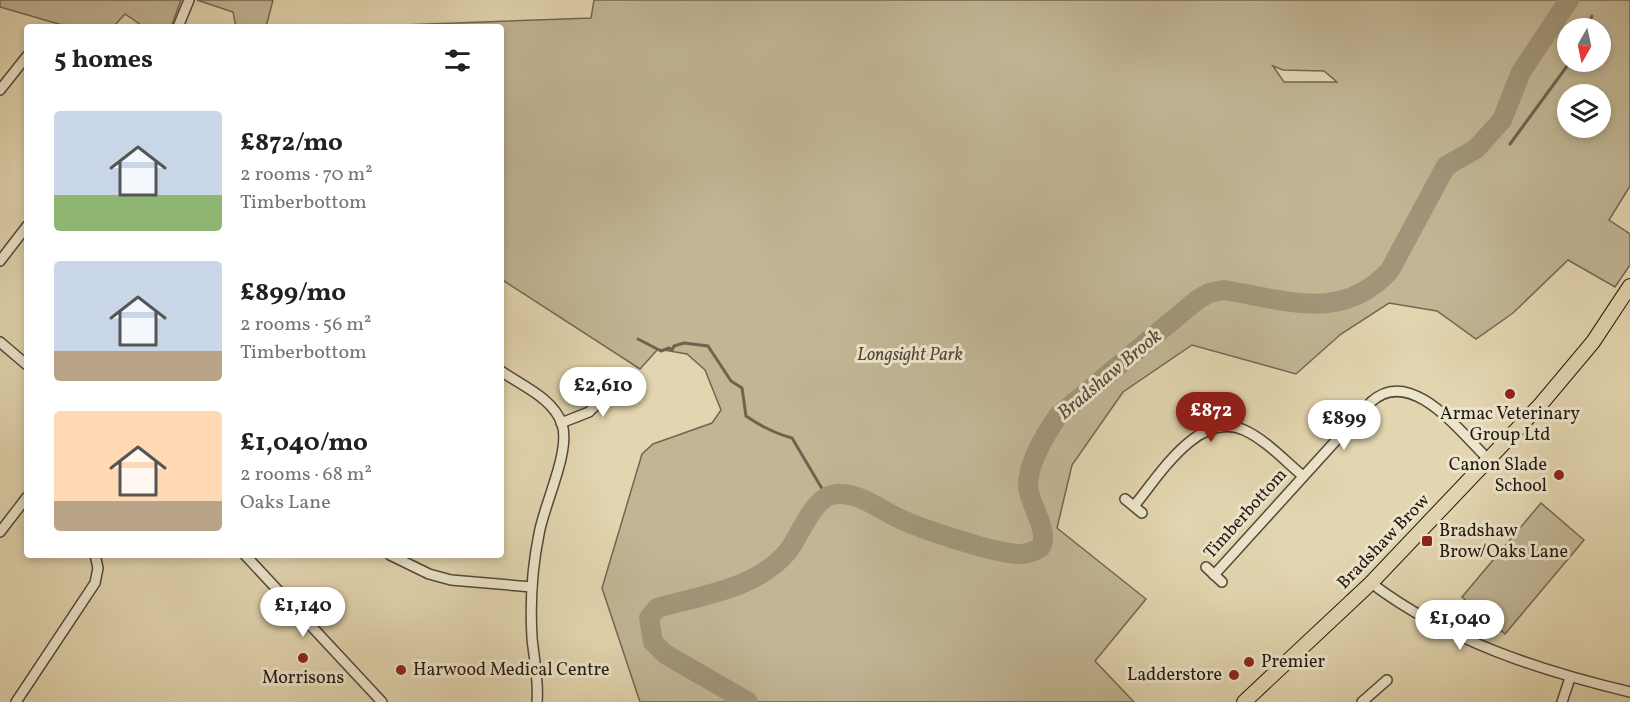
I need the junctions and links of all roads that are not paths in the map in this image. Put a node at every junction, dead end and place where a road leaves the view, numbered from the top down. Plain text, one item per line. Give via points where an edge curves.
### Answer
1 (189, 0) edge
2 (179, 24) edge
3 (24, 60) edge
4 (0, 90) edge
5 (24, 230) edge
6 (0, 261) edge
7 (1630, 286) edge
8 (0, 342) edge
9 (24, 362) edge
10 (504, 373) edge
11 (621, 380) dead end
12 (561, 423) junction
13 (1488, 459) junction
14 (1303, 476) junction
15 (1125, 499) dead end
16 (24, 503) edge
17 (1134, 506) junction
18 (1142, 513) dead end
19 (1, 530) edge
20 (96, 558) edge
21 (248, 558) edge
22 (396, 558) edge
23 (1206, 567) dead end
24 (1214, 575) junction
25 (1222, 582) dead end
26 (1371, 583) junction
27 (532, 587) junction
28 (1570, 678) junction
29 (1387, 680) dead end
30 (1630, 692) edge
31 (16, 702) edge
32 (382, 702) edge
33 (537, 702) edge
34 (1244, 702) edge
35 (1362, 702) edge
36 (1562, 702) edge

1 - 2 street
3 - 4 street
5 - 6 street
7 - 13 main road, Bradshaw Brow via 1578,361
8 - 9 street
10 - 12 street via 549,404
11 - 12 street via 589,412
12 - 27 street via 565,442 544,508
13 - 14 street, Timberbottom via 1430,403 1412,393 1393,392 1383,393 1371,402
13 - 26 main road, Bradshaw Brow
14 - 17 street, Timberbottom via 1242,430 1212,428 1194,436
14 - 24 street, Timberbottom
15 - 17 street
16 - 19 street
17 - 18 street
20 - 31 street via 95,583
21 - 32 street
22 - 27 street via 451,580
23 - 24 street, Timberbottom
24 - 25 street, Timberbottom
26 - 28 street via 1437,626
26 - 34 main road, Bradshaw Brow
27 - 33 street
28 - 30 street
28 - 36 street
29 - 35 street

